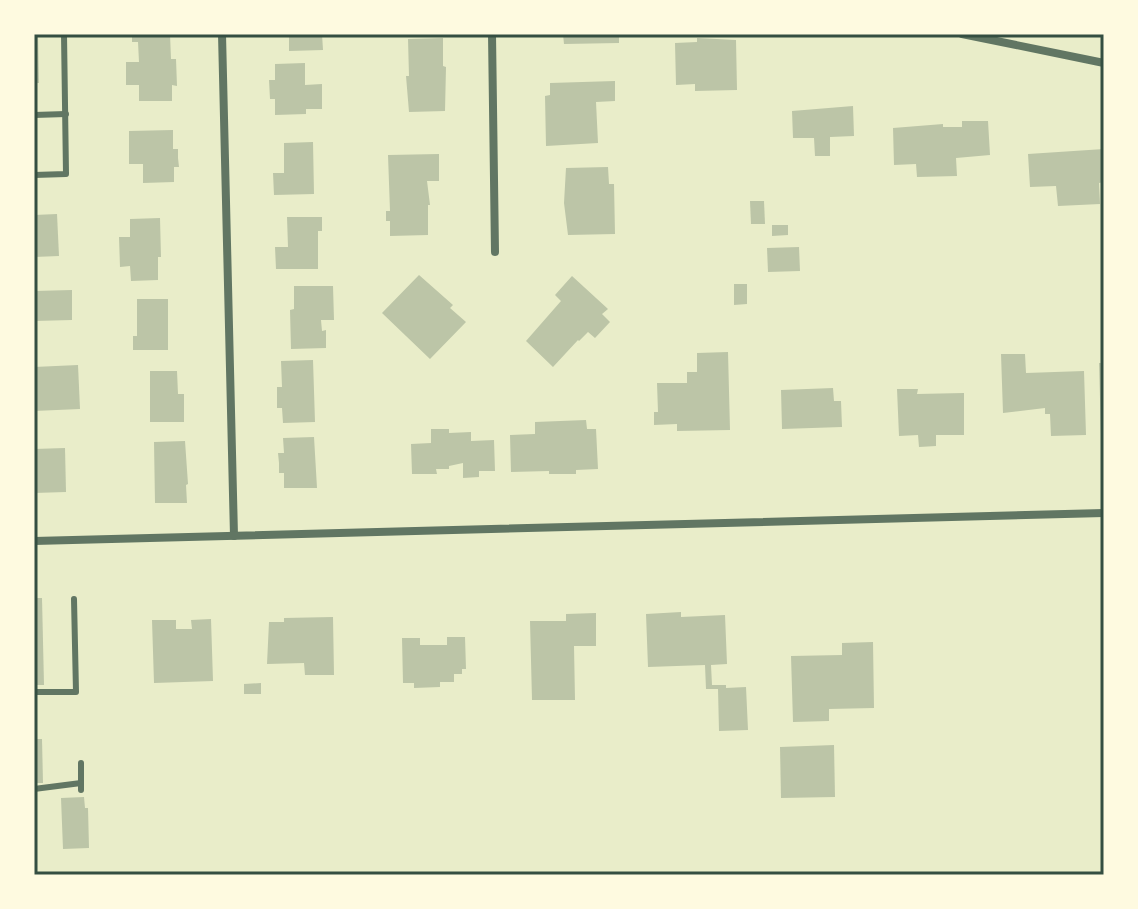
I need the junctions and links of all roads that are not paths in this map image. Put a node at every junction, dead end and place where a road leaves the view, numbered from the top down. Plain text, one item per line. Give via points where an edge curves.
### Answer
1 (64, 34) edge
2 (222, 34) edge
3 (492, 34) edge
4 (962, 34) edge
5 (1104, 63) edge
6 (66, 114) junction
7 (34, 115) edge
8 (34, 175) edge
9 (495, 252) dead end
10 (1104, 513) edge
11 (234, 536) junction
12 (34, 541) edge
13 (74, 599) dead end
14 (34, 692) edge
15 (81, 763) dead end
16 (34, 789) edge

1 - 6 lane
2 - 11 street
3 - 9 street
4 - 5 street
6 - 7 lane
6 - 8 lane via 66,174
10 - 11 street
11 - 12 street
13 - 14 lane via 76,692
15 - 16 lane via 81,787

